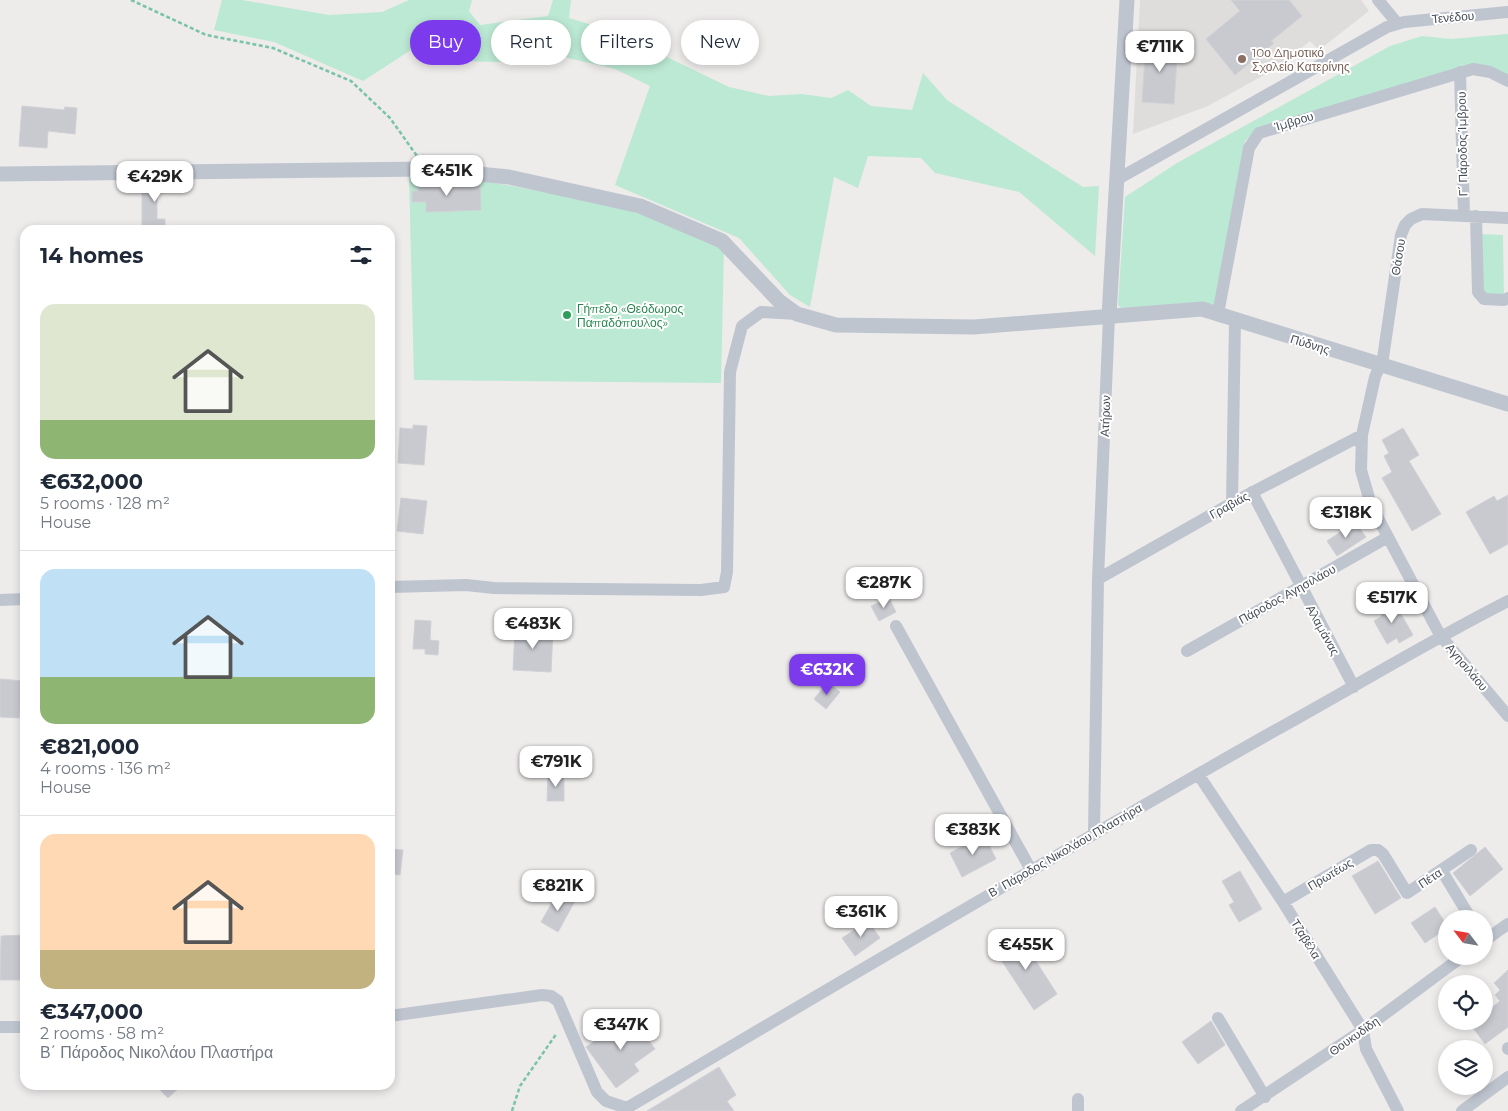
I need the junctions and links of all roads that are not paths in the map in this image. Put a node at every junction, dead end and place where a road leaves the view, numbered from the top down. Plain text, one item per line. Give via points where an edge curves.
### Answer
1 (1127, 0) edge
2 (1378, 0) edge
3 (1508, 12) edge
4 (1397, 23) junction
5 (1460, 72) junction
6 (1508, 81) edge
7 (0, 174) edge
8 (1116, 180) junction
9 (1470, 216) junction
10 (1508, 218) edge
11 (1508, 298) edge
12 (797, 314) junction
13 (1218, 314) junction
14 (1109, 316) junction
15 (1234, 320) junction
16 (1382, 366) junction
17 (1508, 404) edge
18 (1362, 435) junction
19 (1252, 492) junction
20 (1232, 503) junction
21 (1388, 538) junction
22 (1098, 580) junction
23 (1300, 586) junction
24 (395, 588) edge
25 (20, 599) edge
26 (0, 600) edge
27 (1508, 601) edge
28 (896, 626) dead end
29 (1440, 635) junction
30 (1187, 651) dead end
31 (1354, 687) junction
32 (1508, 716) edge
33 (1198, 774) junction
34 (1094, 832) junction
35 (1378, 850) joint
36 (1470, 850) dead end
37 (1030, 870) junction
38 (1442, 871) junction
39 (1283, 902) junction
40 (1466, 910) edge
41 (1508, 924) edge
42 (1493, 935) edge
43 (1451, 965) edge
44 (395, 1015) edge
45 (1218, 1018) dead end
46 (0, 1027) edge
47 (20, 1027) edge
48 (1363, 1030) junction
49 (1508, 1077) edge
50 (1265, 1097) junction
51 (1241, 1111) edge
52 (1398, 1111) edge
53 (1462, 1111) edge

1 - 8 street, Ατήρων
2 - 4 street
3 - 4 street, Τενέδου
4 - 8 street, Τενέδου
5 - 6 street, Ίμβρου via 1473,69 1490,72
5 - 9 street, Γ΄ Πάροδος Ίμβρου
5 - 13 street, Ίμβρου via 1259,133 1250,148
7 - 12 street, Πύδνης via 427,169 509,177 640,206 722,241 778,301
8 - 14 street, Ατήρων
9 - 10 street, Θάσου
9 - 11 street, Γ΄ Πάροδος Ίμβρου via 1478,292 1484,299
9 - 16 street, Θάσου via 1422,214 1405,225 1397,256
12 - 14 street, Πύδνης via 836,325 974,327
12 - 24 street via 761,312 742,326 730,372 728,572 724,586 701,590 466,585
13 - 14 street, Πύδνης via 1183,308
13 - 15 street, Πύδνης
14 - 22 street, Ατήρων
15 - 16 street, Πύδνης
15 - 20 street
16 - 17 street, Πύδνης
16 - 18 street, Αγησιλάου via 1375,377
18 - 19 street, Γραβιάς
18 - 21 street, Αγησιλάου via 1361,470 1365,488
19 - 20 street, Γραβιάς
19 - 23 street, Αλαμάνας
20 - 22 street, Γραβιάς
21 - 23 street, Πάροδος Αγησιλάου
21 - 29 street, Αγησιλάου
22 - 34 street, Ατήρων
23 - 30 street, Πάροδος Αγησιλάου
23 - 31 street, Αλαμάνας
25 - 26 street
27 - 29 street, Β΄ Πάροδος Νικολάου Πλαστήρα
28 - 37 street
29 - 31 street, Β΄ Πάροδος Νικολάου Πλαστήρα
29 - 32 street, Αγησιλάου
31 - 33 street, Β΄ Πάροδος Νικολάου Πλαστήρα
33 - 34 street, Β΄ Πάροδος Νικολάου Πλαστήρα
33 - 39 street, Τζαβέλα
34 - 37 street, Β΄ Πάροδος Νικολάου Πλαστήρα
35 - 38 street, Πέτα via 1407,893
35 - 39 street, Πρωτέως via 1371,850
36 - 38 street, Πέτα
37 - 44 street, Β΄ Πάροδος Νικολάου Πλαστήρα via 627,1108 606,1101 597,1092 558,1001 551,996
38 - 40 street
39 - 48 street, Τζαβέλα
41 - 42 street
43 - 48 street, Θουκυδίδη
45 - 50 street
46 - 47 street
48 - 50 street, Θουκυδίδη
48 - 52 street, Τζαβέλα via 1366,1050
49 - 53 street
50 - 51 street, Θουκυδίδη

